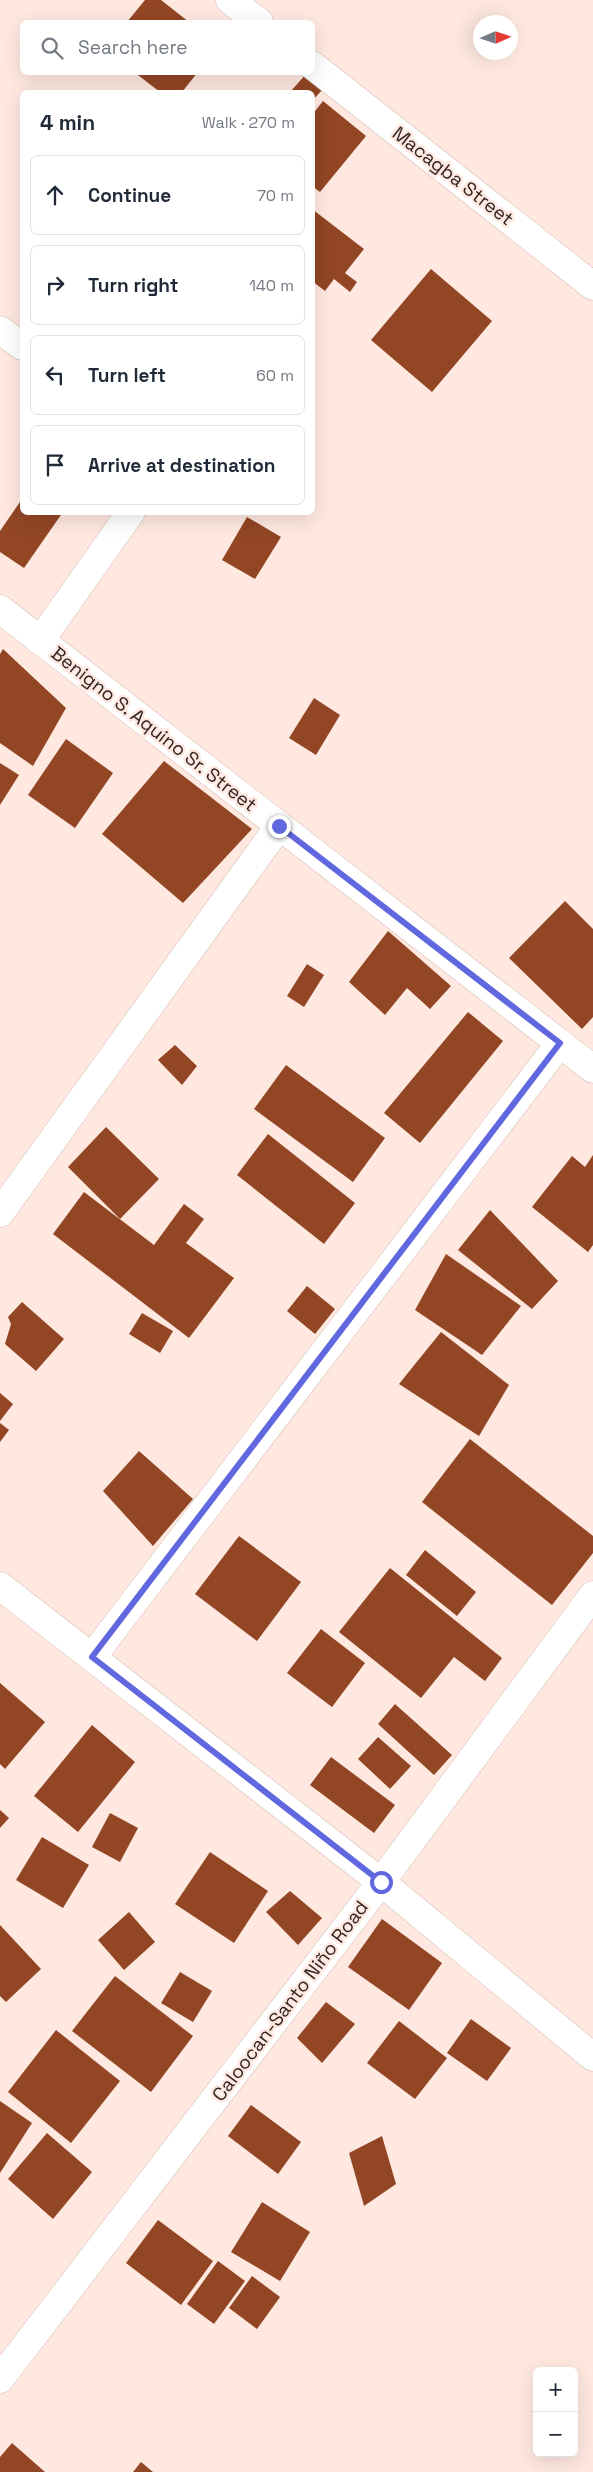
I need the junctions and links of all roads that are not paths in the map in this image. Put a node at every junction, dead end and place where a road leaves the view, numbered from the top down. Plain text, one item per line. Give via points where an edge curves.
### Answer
1 (230, 0) edge
2 (256, 20) edge
3 (315, 67) edge
4 (593, 286) edge
5 (0, 330) edge
6 (20, 345) edge
7 (129, 515) edge
8 (2, 614) edge
9 (40, 641) junction
10 (279, 826) junction
11 (560, 1043) junction
12 (593, 1069) edge
13 (0, 1213) edge
14 (0, 1586) edge
15 (593, 1595) edge
16 (92, 1657) junction
17 (381, 1882) junction
18 (593, 2057) edge
19 (0, 2379) edge

1 - 2 street
3 - 4 street, Macagba Street
5 - 6 street
7 - 9 street
8 - 9 street, Benigno S. Aquino Sr. Street
9 - 10 street, Benigno S. Aquino Sr. Street
10 - 11 street, Benigno S. Aquino Sr. Street
10 - 13 street
11 - 12 street, Benigno S. Aquino Sr. Street
11 - 16 street
14 - 16 street
15 - 17 street, Caloocan-Santo Niño Road
16 - 17 street
17 - 18 street
17 - 19 street, Caloocan-Santo Niño Road

